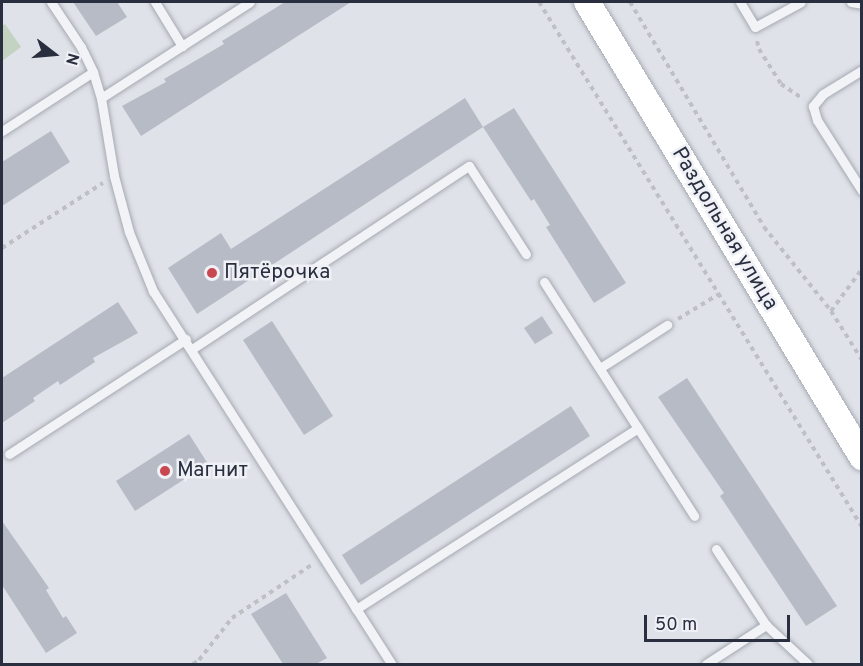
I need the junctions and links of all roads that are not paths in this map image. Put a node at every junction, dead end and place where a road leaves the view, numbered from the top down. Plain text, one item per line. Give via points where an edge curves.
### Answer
1 (51, 2) edge
2 (155, 2) edge
3 (250, 2) edge
4 (587, 2) edge
5 (740, 2) edge
6 (801, 2) edge
7 (851, 2) edge
8 (861, 4) edge
9 (182, 46) junction
10 (861, 70) edge
11 (93, 72) junction
12 (101, 98) junction
13 (2, 131) edge
14 (861, 191) edge
15 (526, 254) dead end
16 (544, 282) dead end
17 (667, 325) road end
18 (186, 339) junction
19 (192, 349) junction
20 (600, 368) junction
21 (638, 428) junction
22 (9, 454) dead end
23 (861, 457) edge
24 (694, 516) dead end
25 (716, 549) dead end
26 (356, 609) junction
27 (766, 625) junction
28 (392, 664) edge
29 (706, 664) edge
30 (808, 664) edge

1 - 11 lane
2 - 9 lane
3 - 9 lane
4 - 23 main road, Раздольная улица
5 - 6 lane via 755,27
7 - 8 lane
9 - 12 lane
10 - 14 lane via 823,94 813,106 817,120
11 - 12 lane
11 - 13 lane
12 - 18 lane via 114,176 140,263 153,291
15 - 19 lane via 469,166
16 - 20 lane
17 - 20 lane
18 - 19 lane
18 - 22 lane
19 - 26 lane
20 - 21 lane
21 - 24 lane
21 - 26 lane
25 - 27 lane
26 - 28 lane
27 - 29 lane
27 - 30 lane

